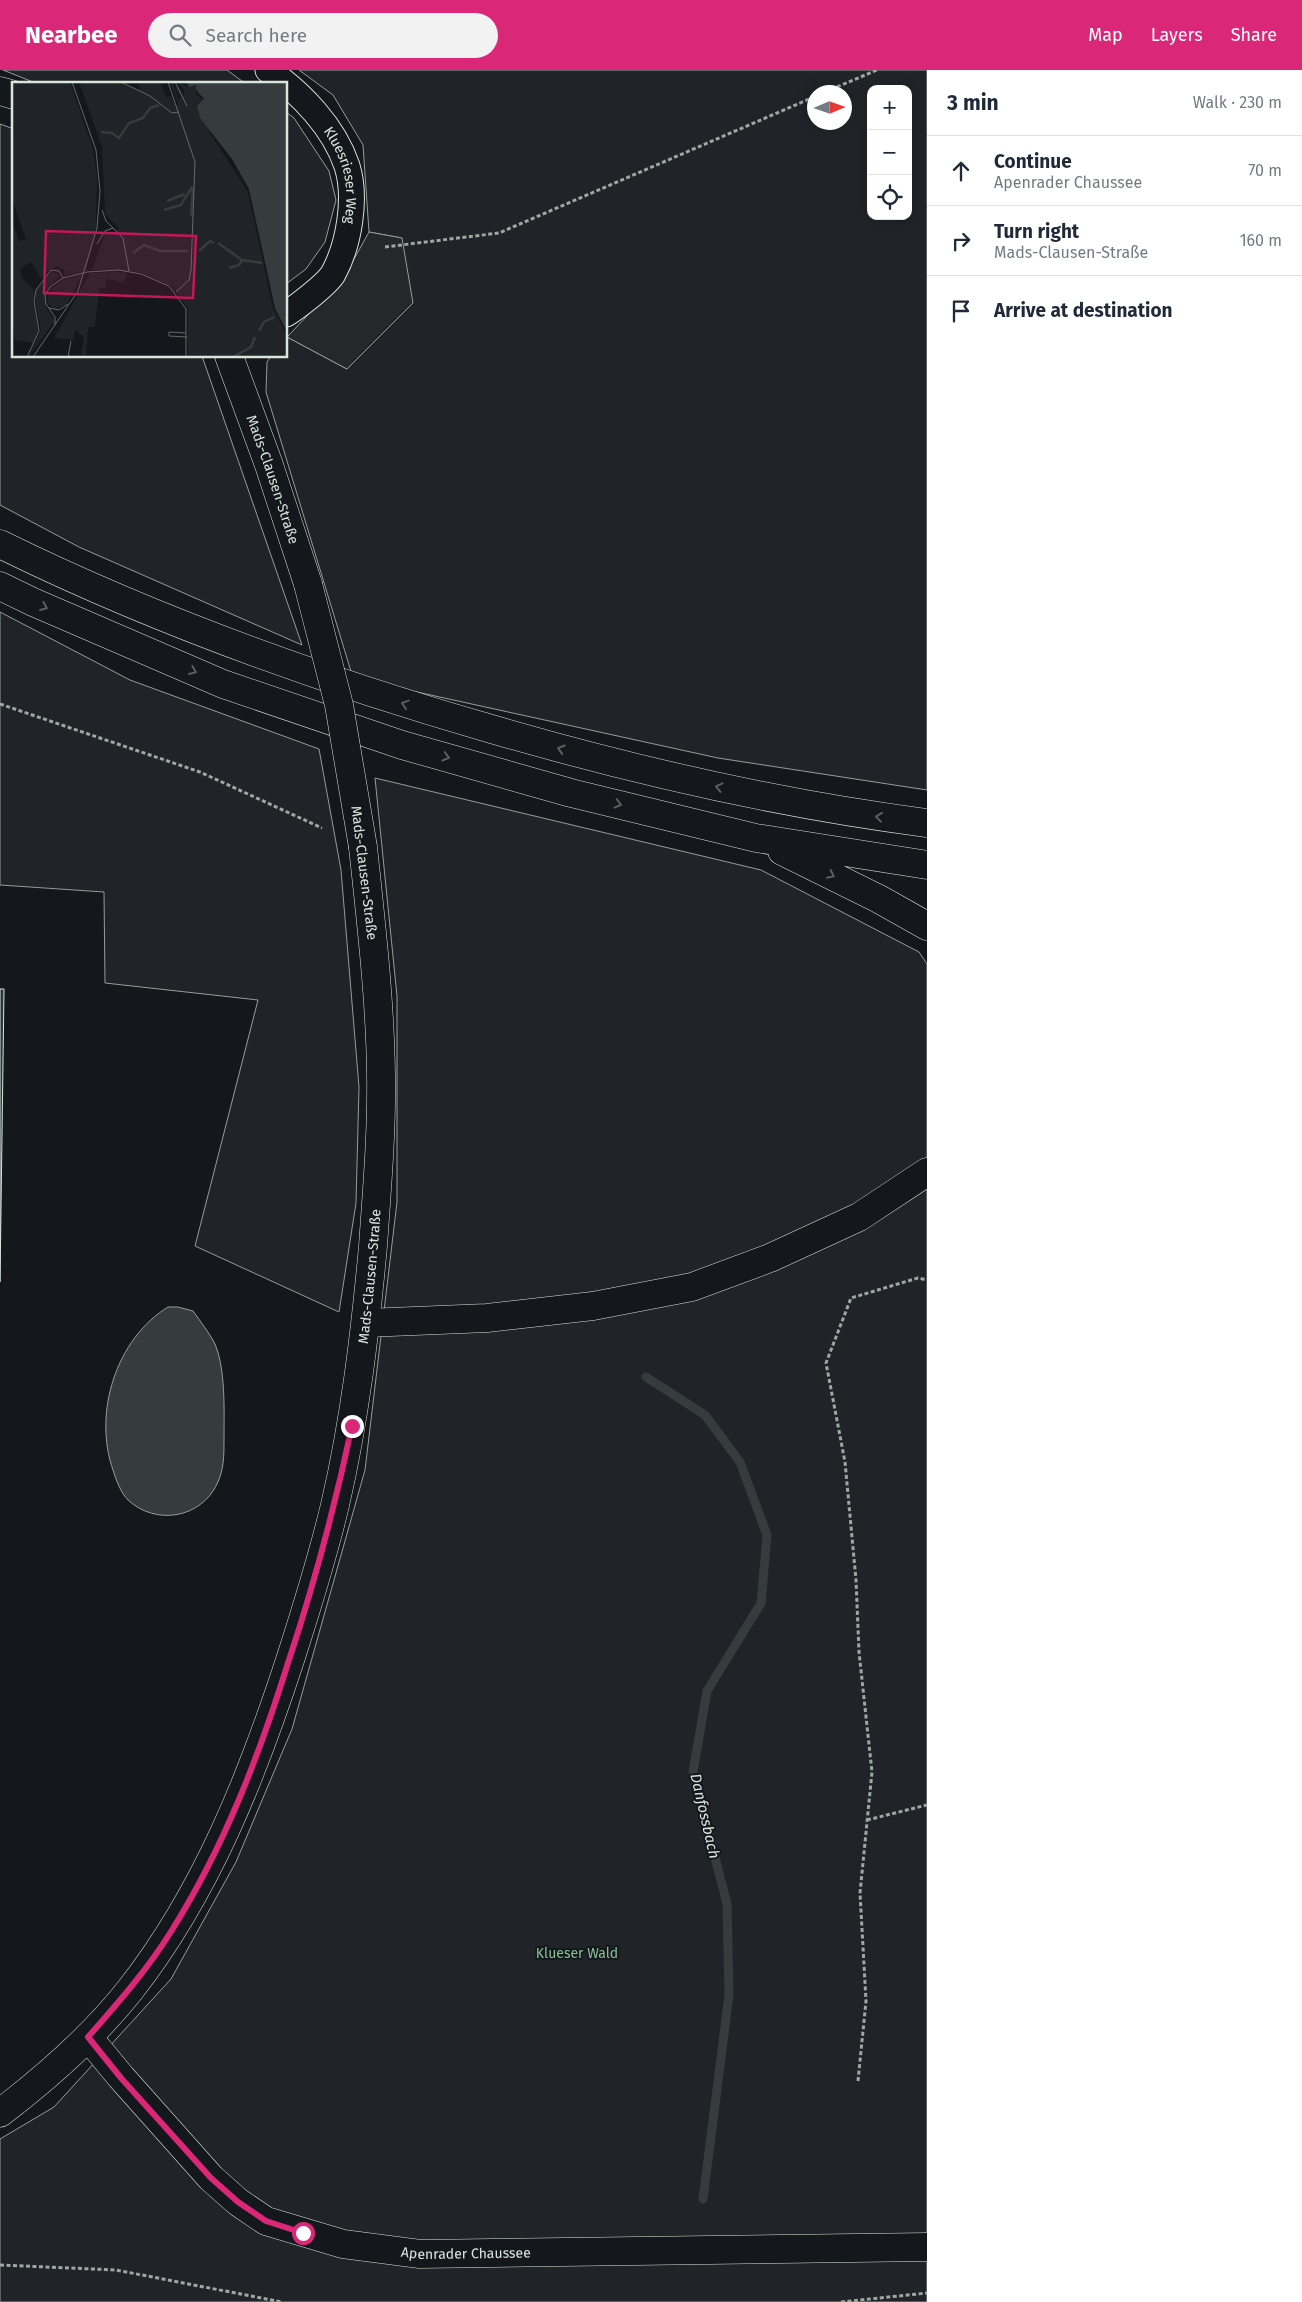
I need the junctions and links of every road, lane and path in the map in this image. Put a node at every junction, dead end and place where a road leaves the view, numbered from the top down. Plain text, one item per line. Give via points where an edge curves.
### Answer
1 (268, 70) edge
2 (877, 70) edge
3 (285, 82) edge
4 (288, 84) edge
5 (842, 85) edge
6 (807, 100) edge
7 (385, 247) dead end
8 (288, 313) edge
9 (229, 358) edge
10 (0, 544) edge
11 (0, 586) edge
12 (0, 704) edge
13 (927, 823) edge
14 (322, 828) dead end
15 (756, 838) junction
16 (927, 865) edge
17 (927, 926) edge
18 (927, 1172) edge
19 (927, 1280) edge
20 (366, 1323) junction
21 (927, 1805) edge
22 (868, 1820) junction
23 (88, 2037) junction
24 (858, 2081) dead end
25 (0, 2113) edge
26 (927, 2247) edge
27 (0, 2265) edge
28 (927, 2293) edge
29 (282, 2302) edge
30 (841, 2302) edge

1 - 3 street, Kluesrieser Weg
2 - 5 path
4 - 8 street, Kluesrieser Weg via 330,132 347,166 352,204 347,240 332,276
6 - 7 path via 499,233
9 - 20 main road, Mads-Clausen-Straße, bridge via 269,465 308,584 339,705 363,847 377,974 381,1075 378,1174
13 -> 10 main road via 759,796 573,753 416,707 241,648 48,568
11 -> 15 main road via 222,684 393,742 571,793
12 - 14 path via 200,772
15 - 16 main road
15 -> 17 main road
18 - 20 main road via 859,1217 770,1258 692,1287 593,1306 487,1318
19 - 22 path via 918,1278 851,1298 826,1363 845,1462 856,1580 859,1652 872,1772
20 - 23 main road, Mads-Clausen-Straße via 352,1426 335,1507 268,1725 224,1836 172,1930 129,1990
21 - 22 path
22 - 24 path via 860,1893 866,2002
23 - 25 main road, Mads-Clausen-Straße
23 - 26 main road, Apenrader Chaussee via 168,2131 238,2202 266,2221 343,2244 420,2254
27 - 29 path via 116,2270
28 - 30 path

